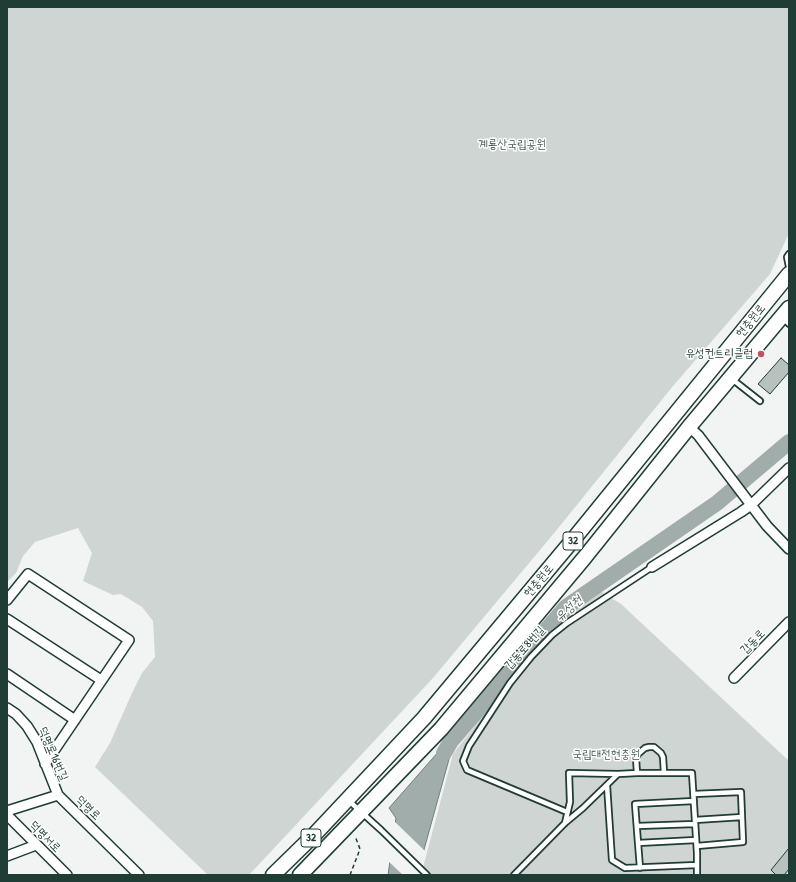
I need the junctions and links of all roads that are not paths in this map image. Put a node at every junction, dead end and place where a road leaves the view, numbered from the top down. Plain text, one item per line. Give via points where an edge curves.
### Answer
1 (789, 254) edge
2 (789, 267) edge
3 (789, 274) edge
4 (787, 316) edge
5 (731, 378) junction
6 (760, 401) dead end
7 (689, 427) junction
8 (789, 468) edge
9 (749, 503) junction
10 (789, 549) edge
11 (652, 567) joint
12 (7, 600) edge
13 (7, 619) edge
14 (789, 622) edge
15 (7, 674) edge
16 (734, 678) dead end
17 (101, 680) junction
18 (7, 708) edge
19 (75, 720) junction
20 (45, 764) junction
21 (637, 772) junction
22 (664, 773) junction
23 (618, 774) junction
24 (607, 784) junction
25 (694, 794) junction
26 (58, 795) junction
27 (348, 800) junction
28 (694, 801) junction
29 (7, 811) edge
30 (567, 812) junction
31 (361, 813) junction
32 (7, 815) edge
33 (742, 817) junction
34 (695, 822) junction
35 (565, 823) junction
36 (636, 826) junction
37 (696, 840) junction
38 (638, 843) junction
39 (36, 845) junction
40 (697, 846) junction
41 (7, 856) edge
42 (697, 865) junction
43 (640, 868) junction
44 (67, 875) edge
45 (139, 875) edge
46 (273, 875) edge
47 (300, 875) edge
48 (427, 875) edge
49 (514, 875) edge
50 (697, 875) edge

1 - 2 lane
3 - 27 main road, 현충원로 / 32 via 430,712
4 - 5 main road, 현충원로 / 32
5 - 6 lane
5 - 7 main road, 현충원로 / 32
7 - 9 street via 698,435
7 - 31 main road, 현충원로 / 32 via 585,557 441,728
8 - 9 street, 갑동로8번길
9 - 10 street
9 - 11 street, 갑동로8번길 via 741,512
11 - 30 lane, 갑동로8번길 via 552,635 510,683 469,746 463,761 467,770
12 - 17 street via 28,574 129,640
13 - 17 street
14 - 16 street, 갑동로
15 - 19 street
17 - 19 street
18 - 20 street, 덕명로16번길 via 27,726 37,742
19 - 20 street
20 - 26 street, 덕명로16번길
21 - 22 lane
21 - 22 lane via 636,758 641,750 649,747 661,753
21 - 23 lane
22 - 25 lane via 692,773
23 - 24 lane
23 - 30 lane via 569,773 570,802
24 - 35 lane
24 - 43 lane via 612,860 625,868
25 - 28 lane
25 - 33 lane via 741,792
26 - 29 street, 덕명로
26 - 45 street, 덕명로
27 - 31 lane
27 - 46 main road, 현충원로 / 32
28 - 34 lane
28 - 36 lane via 635,804
30 - 35 lane
31 - 47 main road, 현충원로 / 32
31 - 48 lane
32 - 39 street, 덕명서로
33 - 34 lane
33 - 40 lane via 743,842
34 - 36 lane
34 - 37 lane
35 - 49 lane
36 - 38 lane
37 - 38 lane
37 - 40 lane
38 - 43 lane
39 - 41 street
39 - 44 street, 덕명서로
40 - 42 lane
42 - 43 lane
42 - 50 lane

